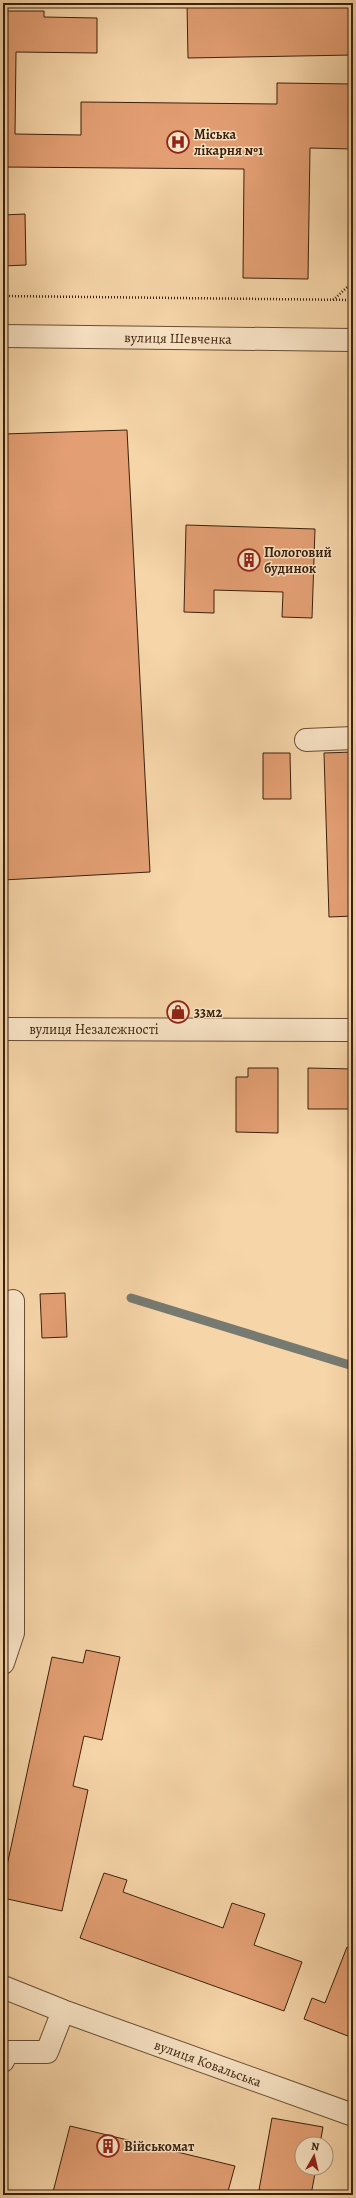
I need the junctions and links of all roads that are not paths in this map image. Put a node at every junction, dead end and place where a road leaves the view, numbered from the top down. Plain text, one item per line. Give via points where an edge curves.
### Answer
1 (3, 336) edge
2 (353, 340) edge
3 (353, 738) edge
4 (306, 740) dead end
5 (3, 1029) edge
6 (353, 1030) edge
7 (13, 1301) dead end
8 (3, 1663) edge
9 (3, 1987) edge
10 (63, 2011) junction
11 (3, 2061) edge
12 (353, 2115) edge

1 - 2 street, вулиця Шевченка
3 - 4 street
5 - 6 street, вулиця Незалежності
7 - 8 street via 13,1633
9 - 10 street, вулиця Ковальська
10 - 11 street via 47,2052 6,2052
10 - 12 street, вулиця Ковальська

